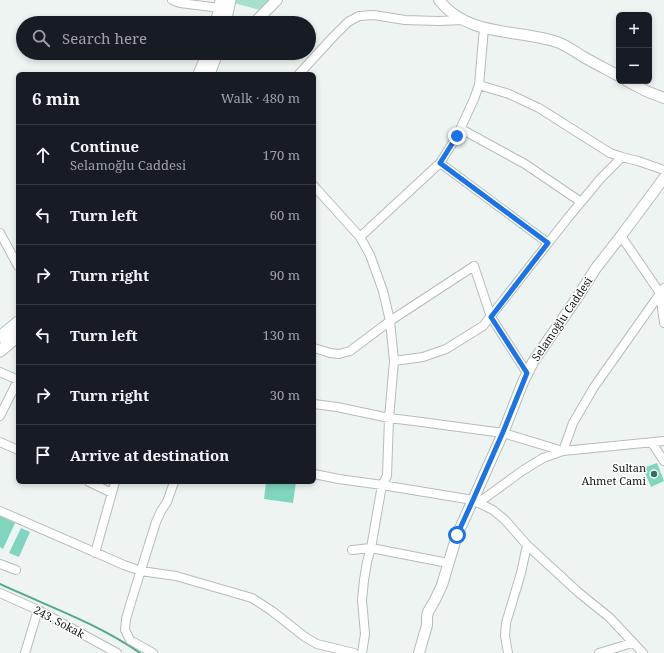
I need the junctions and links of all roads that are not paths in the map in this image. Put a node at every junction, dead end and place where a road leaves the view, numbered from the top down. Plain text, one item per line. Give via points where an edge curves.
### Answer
1 (172, 0) edge
2 (230, 0) edge
3 (277, 0) edge
4 (439, 0) edge
5 (221, 4) edge
6 (218, 16) edge
7 (227, 16) edge
8 (262, 16) edge
9 (463, 20) junction
10 (484, 28) junction
11 (316, 56) edge
12 (210, 60) edge
13 (213, 60) edge
14 (312, 60) edge
15 (201, 72) edge
16 (210, 72) edge
17 (301, 72) edge
18 (616, 74) edge
19 (479, 84) junction
20 (633, 84) edge
21 (664, 98) edge
22 (460, 129) junction
23 (622, 157) junction
24 (440, 163) junction
25 (664, 170) edge
26 (664, 178) edge
27 (316, 188) edge
28 (582, 202) junction
29 (0, 234) edge
30 (621, 236) junction
31 (360, 237) junction
32 (548, 243) junction
33 (16, 262) edge
34 (662, 291) edge
35 (491, 317) junction
36 (390, 320) junction
37 (664, 323) edge
38 (16, 324) edge
39 (0, 337) edge
40 (16, 338) edge
41 (316, 349) edge
42 (0, 351) edge
43 (394, 360) junction
44 (0, 372) edge
45 (527, 373) junction
46 (16, 379) edge
47 (16, 384) edge
48 (316, 404) edge
49 (0, 416) edge
50 (389, 418) junction
51 (503, 432) junction
52 (664, 441) edge
53 (0, 442) edge
54 (652, 443) junction
55 (16, 449) edge
56 (563, 451) junction
57 (664, 462) edge
58 (316, 474) edge
59 (92, 484) edge
60 (114, 484) edge
61 (173, 484) edge
62 (382, 485) junction
63 (112, 493) junction
64 (476, 501) junction
65 (0, 510) edge
66 (527, 545) junction
67 (371, 548) junction
68 (352, 550) dead end
69 (95, 553) junction
70 (448, 563) junction
71 (0, 564) edge
72 (16, 570) dead end
73 (140, 571) junction
74 (0, 593) edge
75 (38, 610) junction
76 (632, 643) junction
77 (25, 653) edge
78 (117, 653) edge
79 (153, 653) edge
80 (354, 653) edge
81 (362, 653) edge
82 (419, 653) edge
83 (508, 653) edge
84 (599, 653) edge
85 (643, 653) edge

1 - 5 street via 180,3
2 - 7 main road
3 - 8 street
4 - 9 street via 444,7
5 - 6 main road
9 - 10 street
9 - 11 street via 405,20 374,15 359,16 348,22
10 - 18 street via 558,43
10 - 19 street
12 - 15 main road
13 - 16 main road
14 - 17 street
19 - 22 street
19 - 23 street via 539,108 610,153
20 - 21 street
22 - 24 street
22 - 28 street via 524,164
23 - 25 street
23 - 28 street
24 - 31 street
24 - 32 street
26 - 30 street, Selamoğlu Caddesi
27 - 31 street
28 - 32 street
29 - 33 street
30 - 34 street
30 - 45 street, Selamoğlu Caddesi via 596,268
31 - 36 street via 370,255
32 - 35 street
34 - 37 street
34 - 56 street via 594,387 573,423
35 - 36 street via 474,266
35 - 43 street via 483,326 446,349 423,357
35 - 45 street
36 - 41 street via 350,351 339,354
36 - 43 street
38 - 39 main road
40 - 42 main road
43 - 50 street
44 - 46 street
45 - 51 street, Selamoğlu Caddesi
47 - 49 street
48 - 50 street
50 - 51 street
50 - 62 street via 388,465
51 - 56 street
51 - 64 street, Selamoğlu Caddesi
52 - 54 street
53 - 55 street
54 - 56 street
54 - 57 street
56 - 64 street via 532,464
58 - 62 street
59 - 63 street
60 - 63 street
61 - 73 street via 156,522
62 - 64 street
62 - 67 street
63 - 69 street
64 - 66 street via 505,520
64 - 70 street, Selamoğlu Caddesi via 457,535
65 - 69 street
66 - 76 street via 608,617
66 - 83 street via 506,623
67 - 68 street
67 - 70 street
67 - 81 street via 362,600 365,634
69 - 73 street
70 - 82 street, Selamoğlu Caddesi via 442,585 428,612
71 - 72 street
73 - 79 street via 125,630 130,640
73 - 80 street via 176,576 252,598 317,644
74 - 75 street, 243. Sokak
75 - 77 street
75 - 78 street, 243. Sokak
76 - 84 street
76 - 85 street

